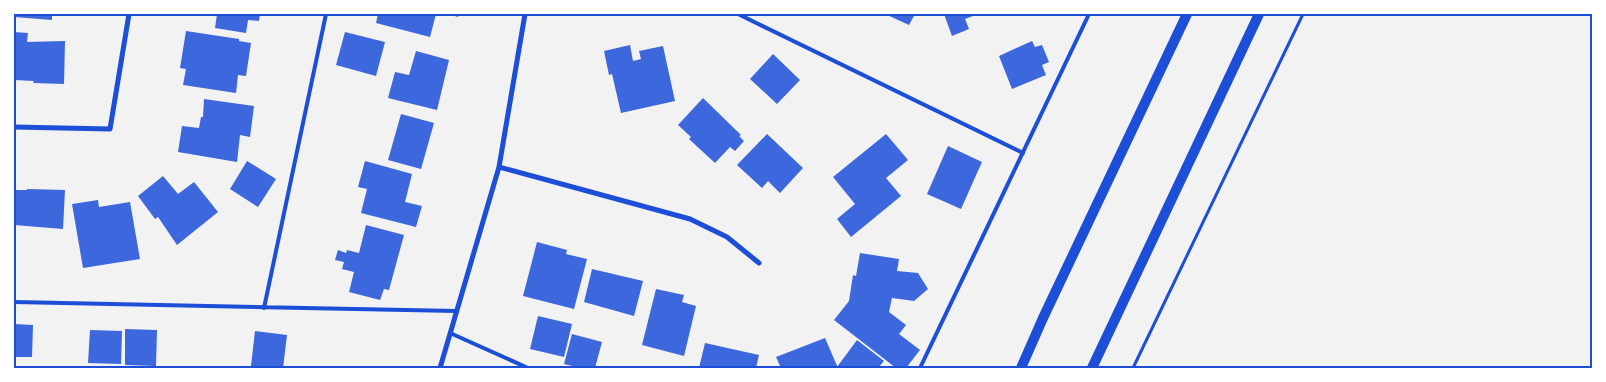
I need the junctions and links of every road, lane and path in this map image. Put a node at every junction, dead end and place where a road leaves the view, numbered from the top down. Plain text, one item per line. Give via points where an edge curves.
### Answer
1 (130, 14) edge
2 (326, 14) edge
3 (525, 14) edge
4 (738, 14) edge
5 (1089, 14) edge
6 (1187, 14) edge
7 (1259, 14) edge
8 (1303, 14) edge
9 (14, 127) edge
10 (1023, 154) junction
11 (500, 167) junction
12 (759, 263) dead end
13 (14, 302) edge
14 (264, 308) junction
15 (456, 312) junction
16 (1043, 318) junction
17 (450, 332) junction
18 (440, 368) edge
19 (528, 368) edge
20 (920, 368) edge
21 (1021, 368) edge
22 (1026, 368) edge
23 (1092, 368) edge
24 (1133, 368) edge

1 - 9 street via 110,129
2 - 14 lane
3 - 11 street
4 - 10 lane
5 - 10 lane
6 - 16 main road
7 - 23 main road
8 - 24 path
10 - 20 lane
11 - 12 street via 690,219 726,237
11 - 15 street
13 - 14 lane
14 - 15 lane
15 - 17 street
16 - 21 main road
16 - 22 main road
17 - 18 street
17 - 19 lane

